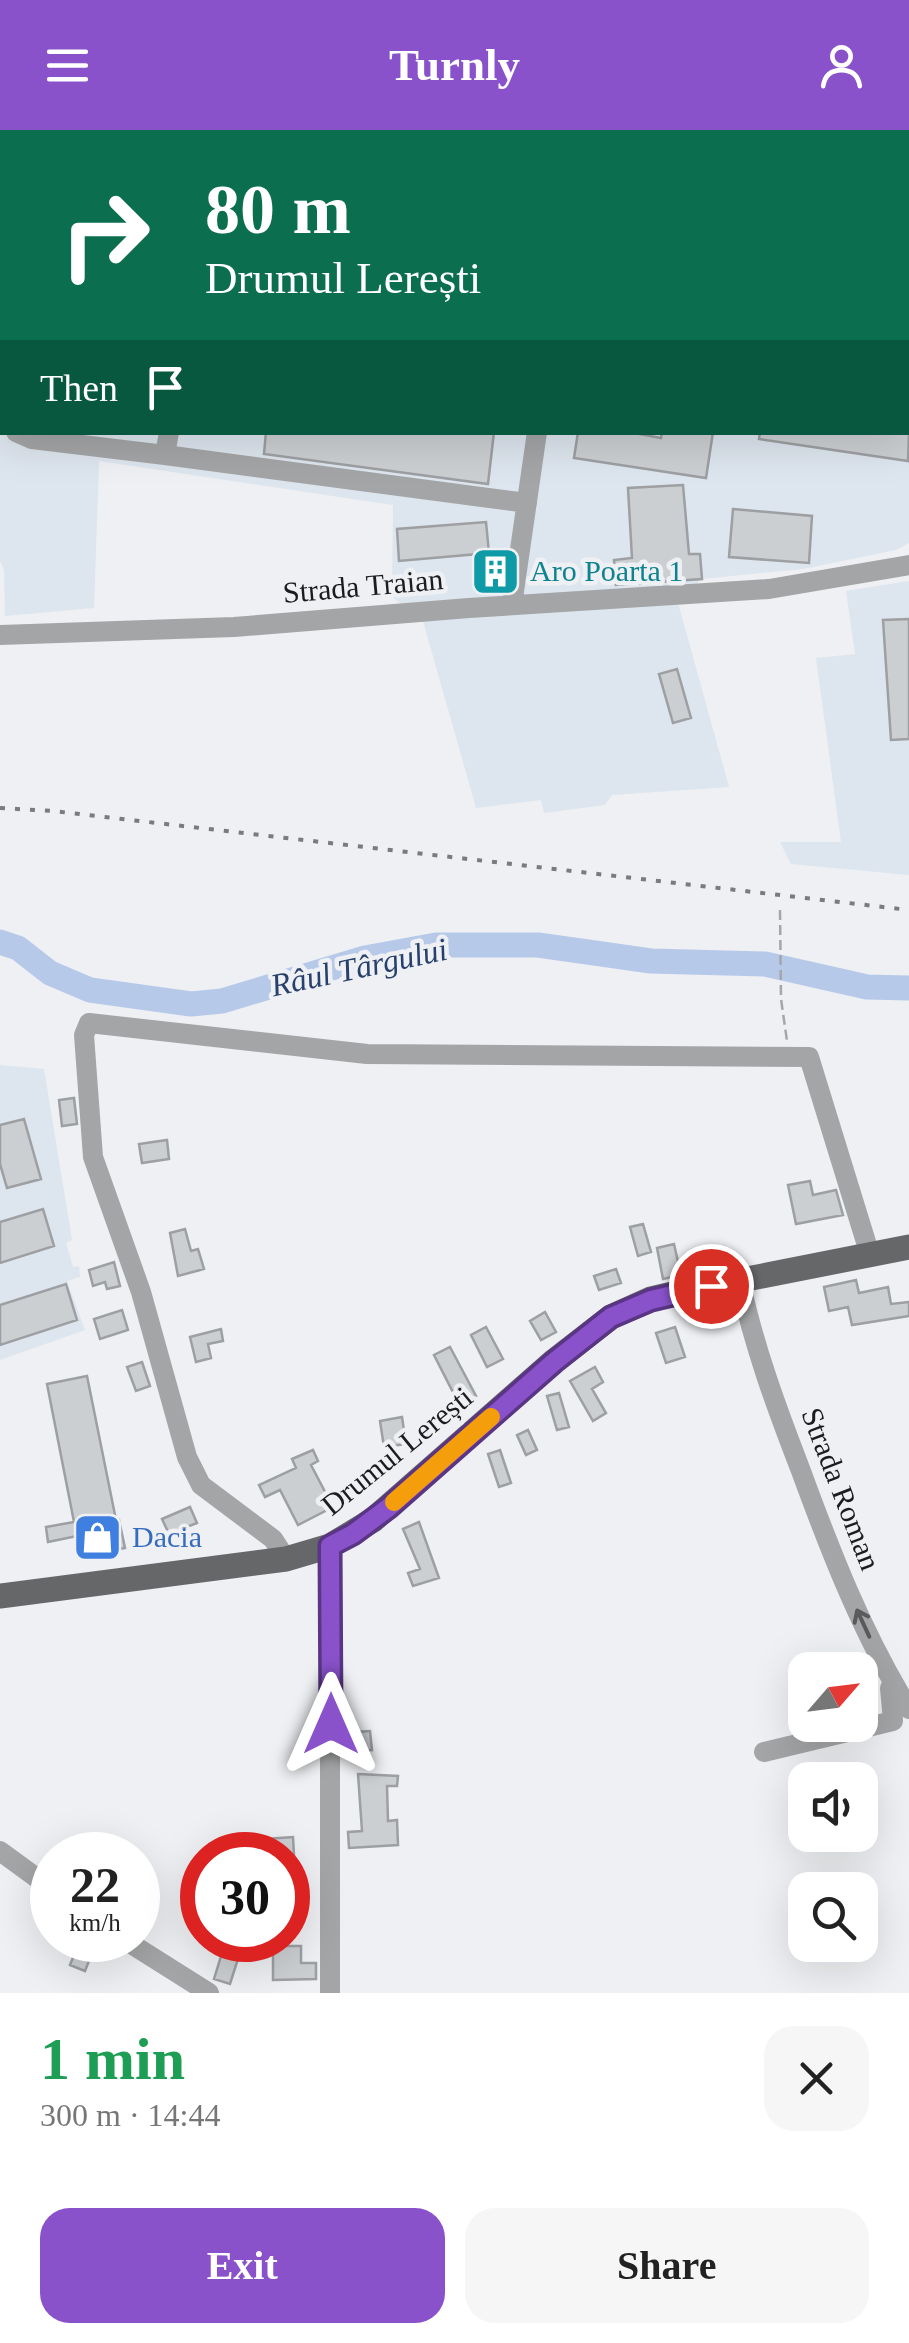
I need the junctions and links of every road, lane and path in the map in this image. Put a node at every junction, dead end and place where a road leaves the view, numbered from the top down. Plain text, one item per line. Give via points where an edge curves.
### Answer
1 (23, 435) edge
2 (168, 435) edge
3 (538, 435) edge
4 (165, 456) junction
5 (527, 503) junction
6 (909, 565) edge
7 (512, 605) junction
8 (0, 635) edge
9 (780, 910) dead end
10 (790, 1057) junction
11 (909, 1247) edge
12 (870, 1255) junction
13 (740, 1281) junction
14 (330, 1546) junction
15 (286, 1559) junction
16 (0, 1596) edge
17 (892, 1681) junction
18 (909, 1709) edge
19 (764, 1752) dead end
20 (0, 1851) edge
21 (30, 1873) edge
22 (159, 1962) edge
23 (208, 1993) edge
24 (330, 1993) edge

1 - 4 street
2 - 4 street
3 - 5 street
4 - 5 street
5 - 7 street
6 - 7 street, Strada Traian via 768,589
7 - 8 street, Strada Traian via 234,627
9 - 10 path via 781,999
10 - 12 street via 808,1057
10 - 15 street via 366,1054 89,1023 84,1035 94,1157 141,1292 186,1458 201,1485 273,1539
11 - 12 main road, Drumul Lerești
12 - 13 main road, Drumul Lerești
13 - 14 main road, Drumul Lerești via 651,1300 611,1317 388,1508
17 -> 13 street, Strada Roman via 820,1525
14 - 15 main road, Drumul Lerești
14 - 24 street
15 - 16 main road, Drumul Lerești
17 - 18 street, Strada Roman
17 - 19 street via 893,1721
20 - 21 street
22 - 23 street

